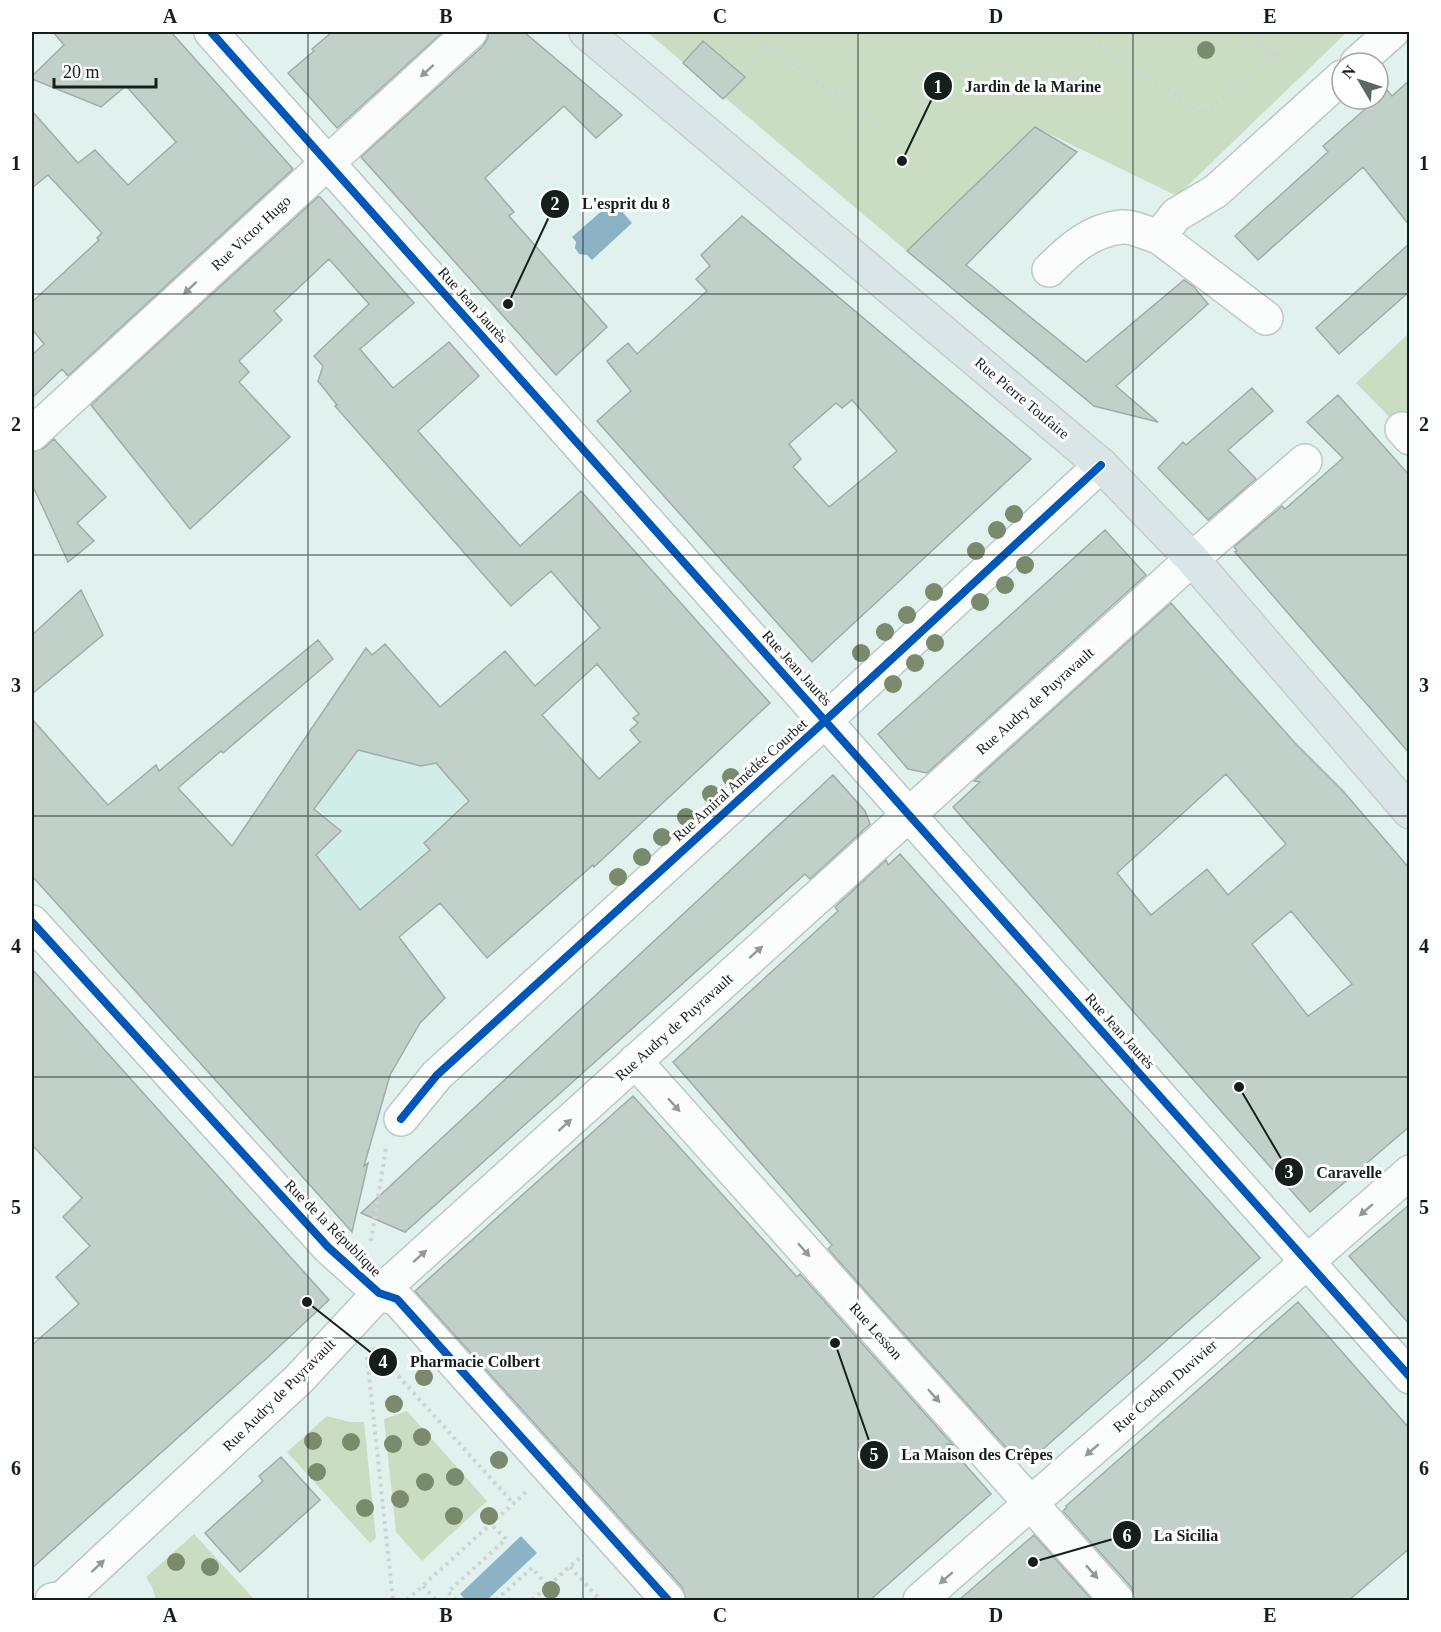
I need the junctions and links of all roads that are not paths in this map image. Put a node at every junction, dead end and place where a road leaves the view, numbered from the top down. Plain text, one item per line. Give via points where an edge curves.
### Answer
1 (211, 32) edge
2 (470, 32) edge
3 (586, 32) edge
4 (1392, 32) edge
5 (1371, 51) edge
6 (1330, 88) edge
7 (327, 162) junction
8 (1159, 237) junction
9 (1048, 270) dead end
10 (1266, 318) dead end
11 (32, 434) edge
12 (1305, 461) dead end
13 (1101, 465) junction
14 (1192, 559) junction
15 (826, 720) junction
16 (1410, 812) edge
17 (909, 814) junction
18 (32, 921) edge
19 (636, 1061) junction
20 (401, 1119) road end
21 (1410, 1172) edge
22 (1307, 1262) junction
23 (372, 1287) junction
24 (1410, 1377) edge
25 (1031, 1504) junction
26 (52, 1600) edge
27 (668, 1600) edge
28 (920, 1600) edge
29 (1117, 1600) edge

1 - 7 street, Rue Jean Jaurès
2 -> 7 street, Rue Victor Hugo
3 - 13 main road, Rue Pierre Toufaire
4 - 5 street
6 - 8 street via 1216,191 1176,215
7 -> 11 street, Rue Victor Hugo
7 - 15 street, Rue Jean Jaurès
8 - 9 street via 1124,227 1090,235
8 - 10 street
12 - 14 street, Rue Audry de Puyravault
13 - 14 main road, Rue Pierre Toufaire
13 - 15 street, Rue Amiral Amédée Courbet
14 - 16 main road, Rue Pierre Toufaire
14 - 17 street, Rue Audry de Puyravault
15 - 17 street, Rue Jean Jaurès
15 - 20 street, Rue Amiral Amédée Courbet via 437,1075
19 -> 17 street, Rue Audry de Puyravault
17 - 22 street, Rue Jean Jaurès
18 - 23 street, Rue de la République via 320,1238
23 -> 19 street, Rue Audry de Puyravault
19 -> 25 street, Rue Lesson
21 -> 22 street, Rue Cochon Duvivier
22 - 24 street, Rue Jean Jaurès
22 -> 25 street, Rue Cochon Duvivier
26 -> 23 street, Rue Audry de Puyravault via 63,1598 299,1379
23 - 27 street, Rue de la République via 397,1299
25 -> 28 street, Rue Cochon Duvivier
25 -> 29 street, Rue Lesson

